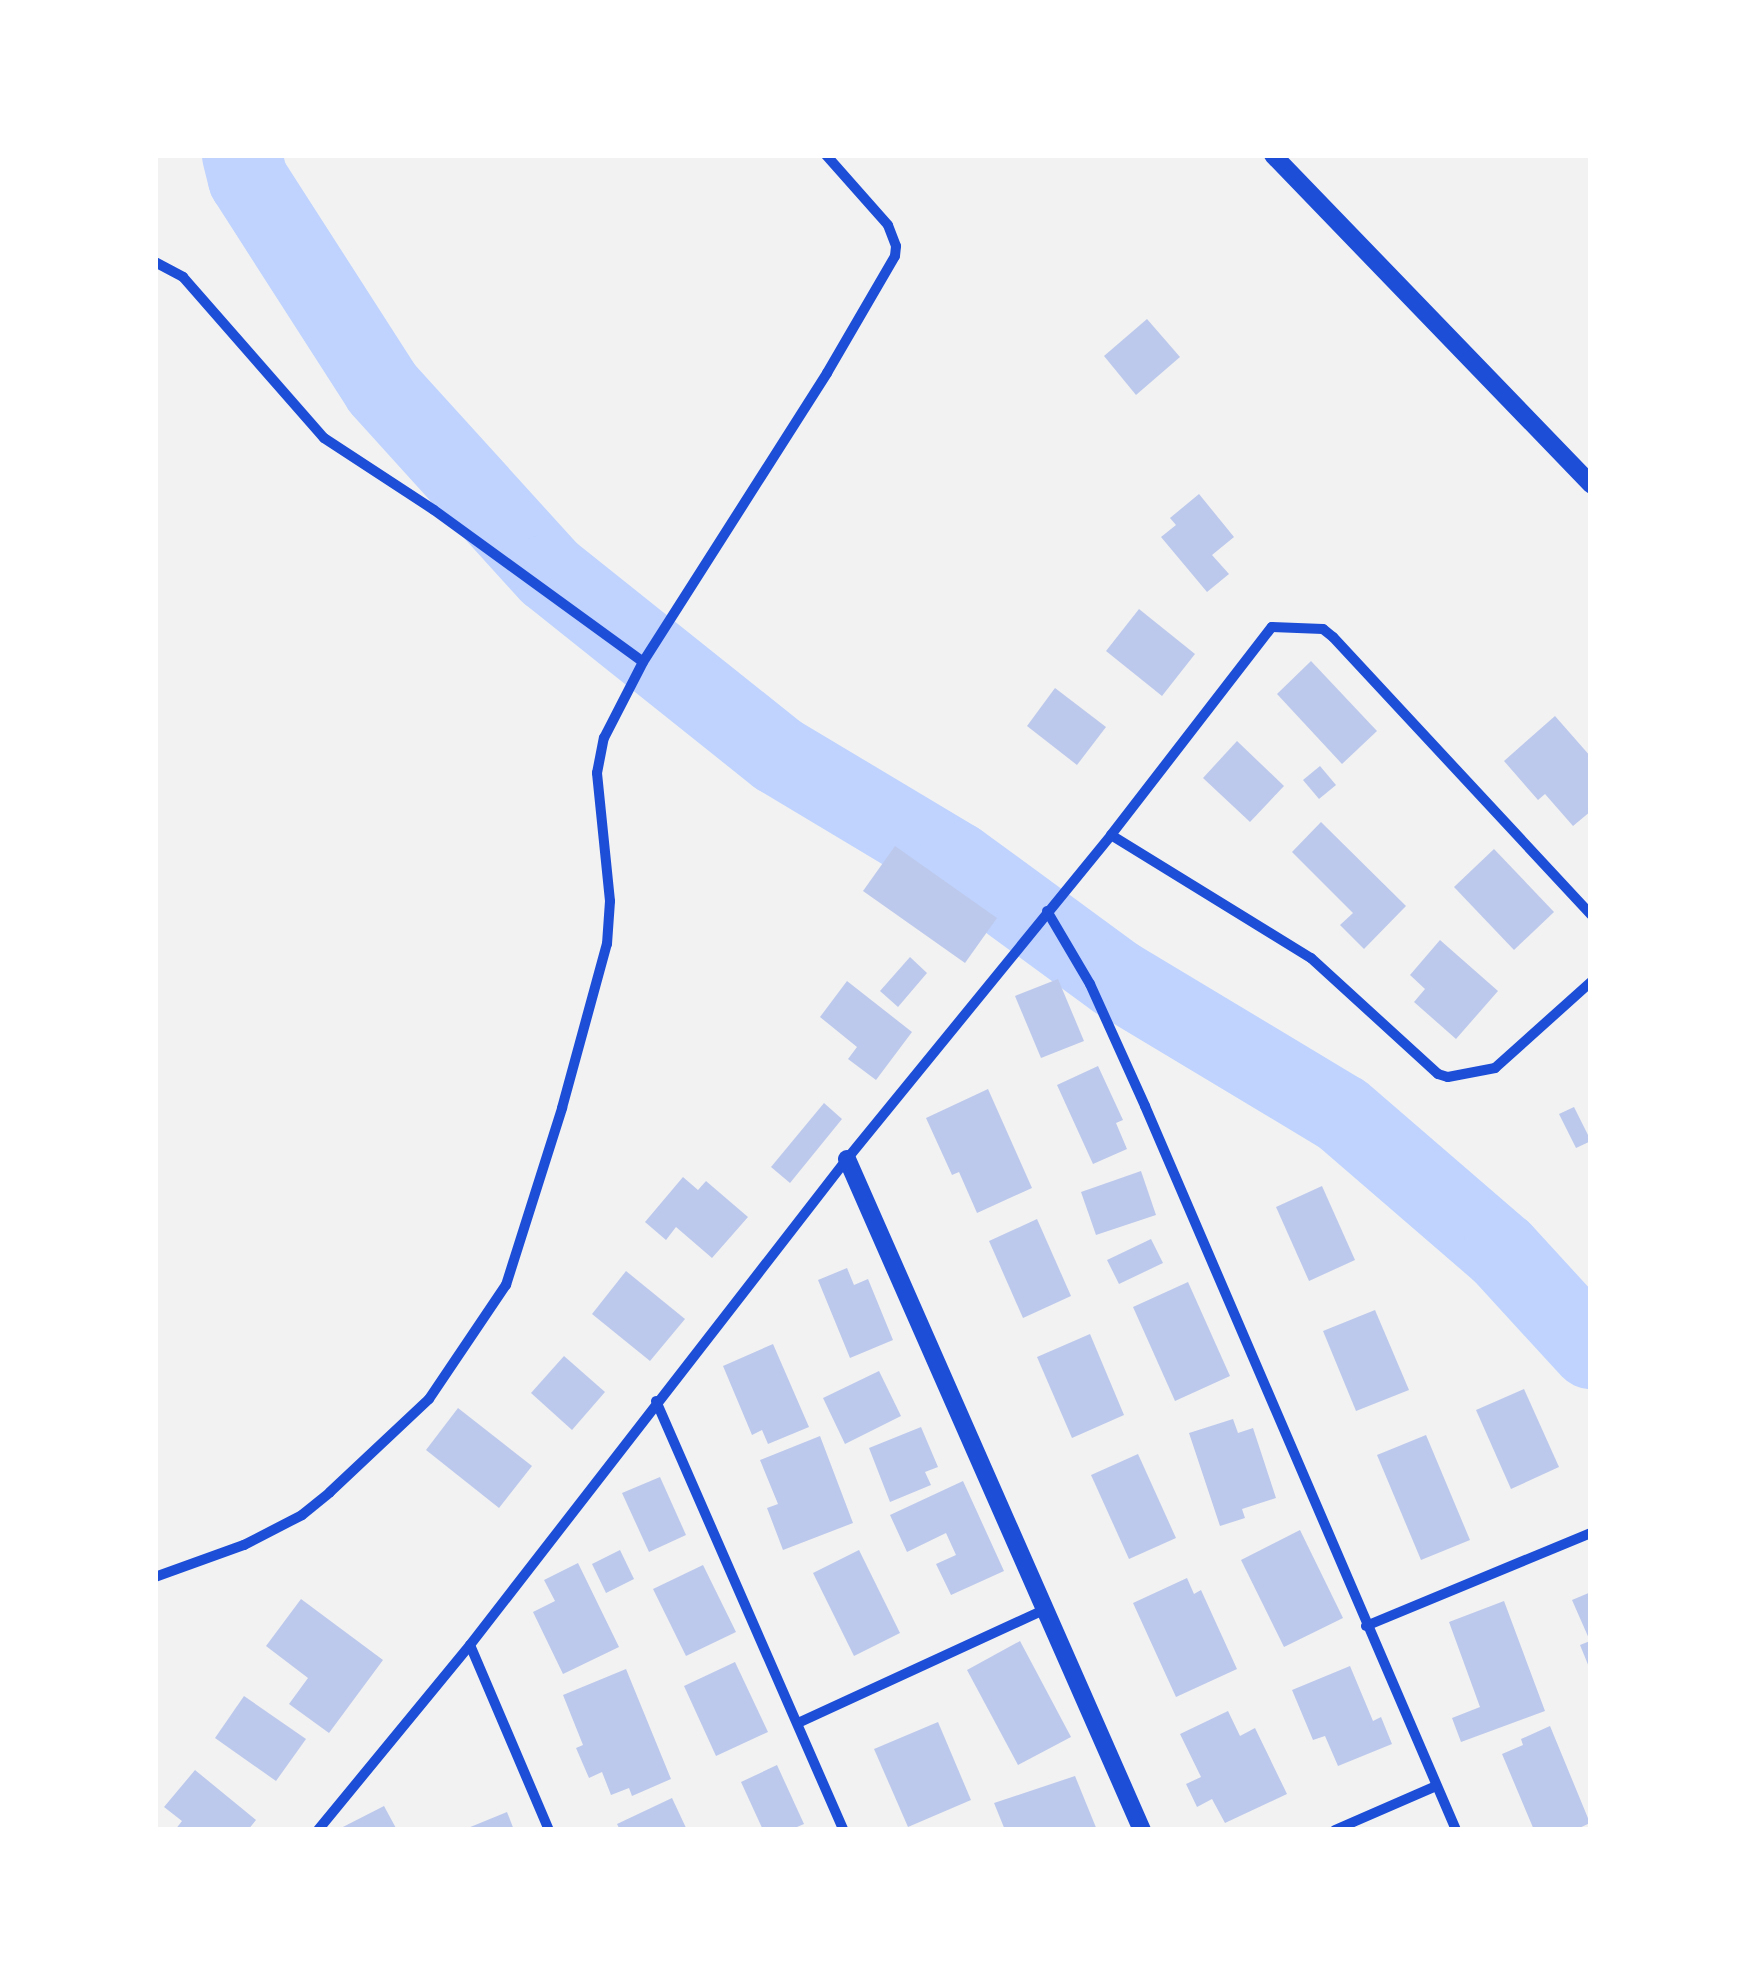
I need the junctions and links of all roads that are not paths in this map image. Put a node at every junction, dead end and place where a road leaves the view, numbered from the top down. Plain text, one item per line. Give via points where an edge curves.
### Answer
1 (826, 155) edge
2 (1272, 155) edge
3 (155, 262) edge
4 (1591, 484) edge
5 (643, 662) junction
6 (1111, 835) junction
7 (1047, 911) junction
8 (1591, 916) edge
9 (1591, 982) edge
10 (847, 1159) junction
11 (656, 1401) junction
12 (1591, 1532) edge
13 (155, 1577) edge
14 (1044, 1610) junction
15 (1366, 1626) junction
16 (470, 1645) junction
17 (798, 1723) junction
18 (1436, 1786) junction
19 (318, 1830) edge
20 (550, 1830) edge
21 (844, 1830) edge
22 (1142, 1830) edge
23 (1335, 1830) edge
24 (1456, 1830) edge

1 - 5 street via 893,234 892,265
2 - 4 street
3 - 5 street via 184,277 324,438
5 - 13 street via 604,738 597,774 610,901 606,944 514,1262 496,1303 429,1398 302,1516
6 - 7 street
6 - 8 street via 1272,627 1323,629
6 - 9 street via 1310,958 1438,1074 1495,1068
7 - 10 street
7 - 15 street via 1138,1088
10 - 11 street
10 - 14 street
11 - 16 street
11 - 17 street
12 - 15 street
14 - 17 street
14 - 22 street
15 - 18 street
16 - 19 street
16 - 20 street
17 - 21 street
18 - 23 street
18 - 24 street

